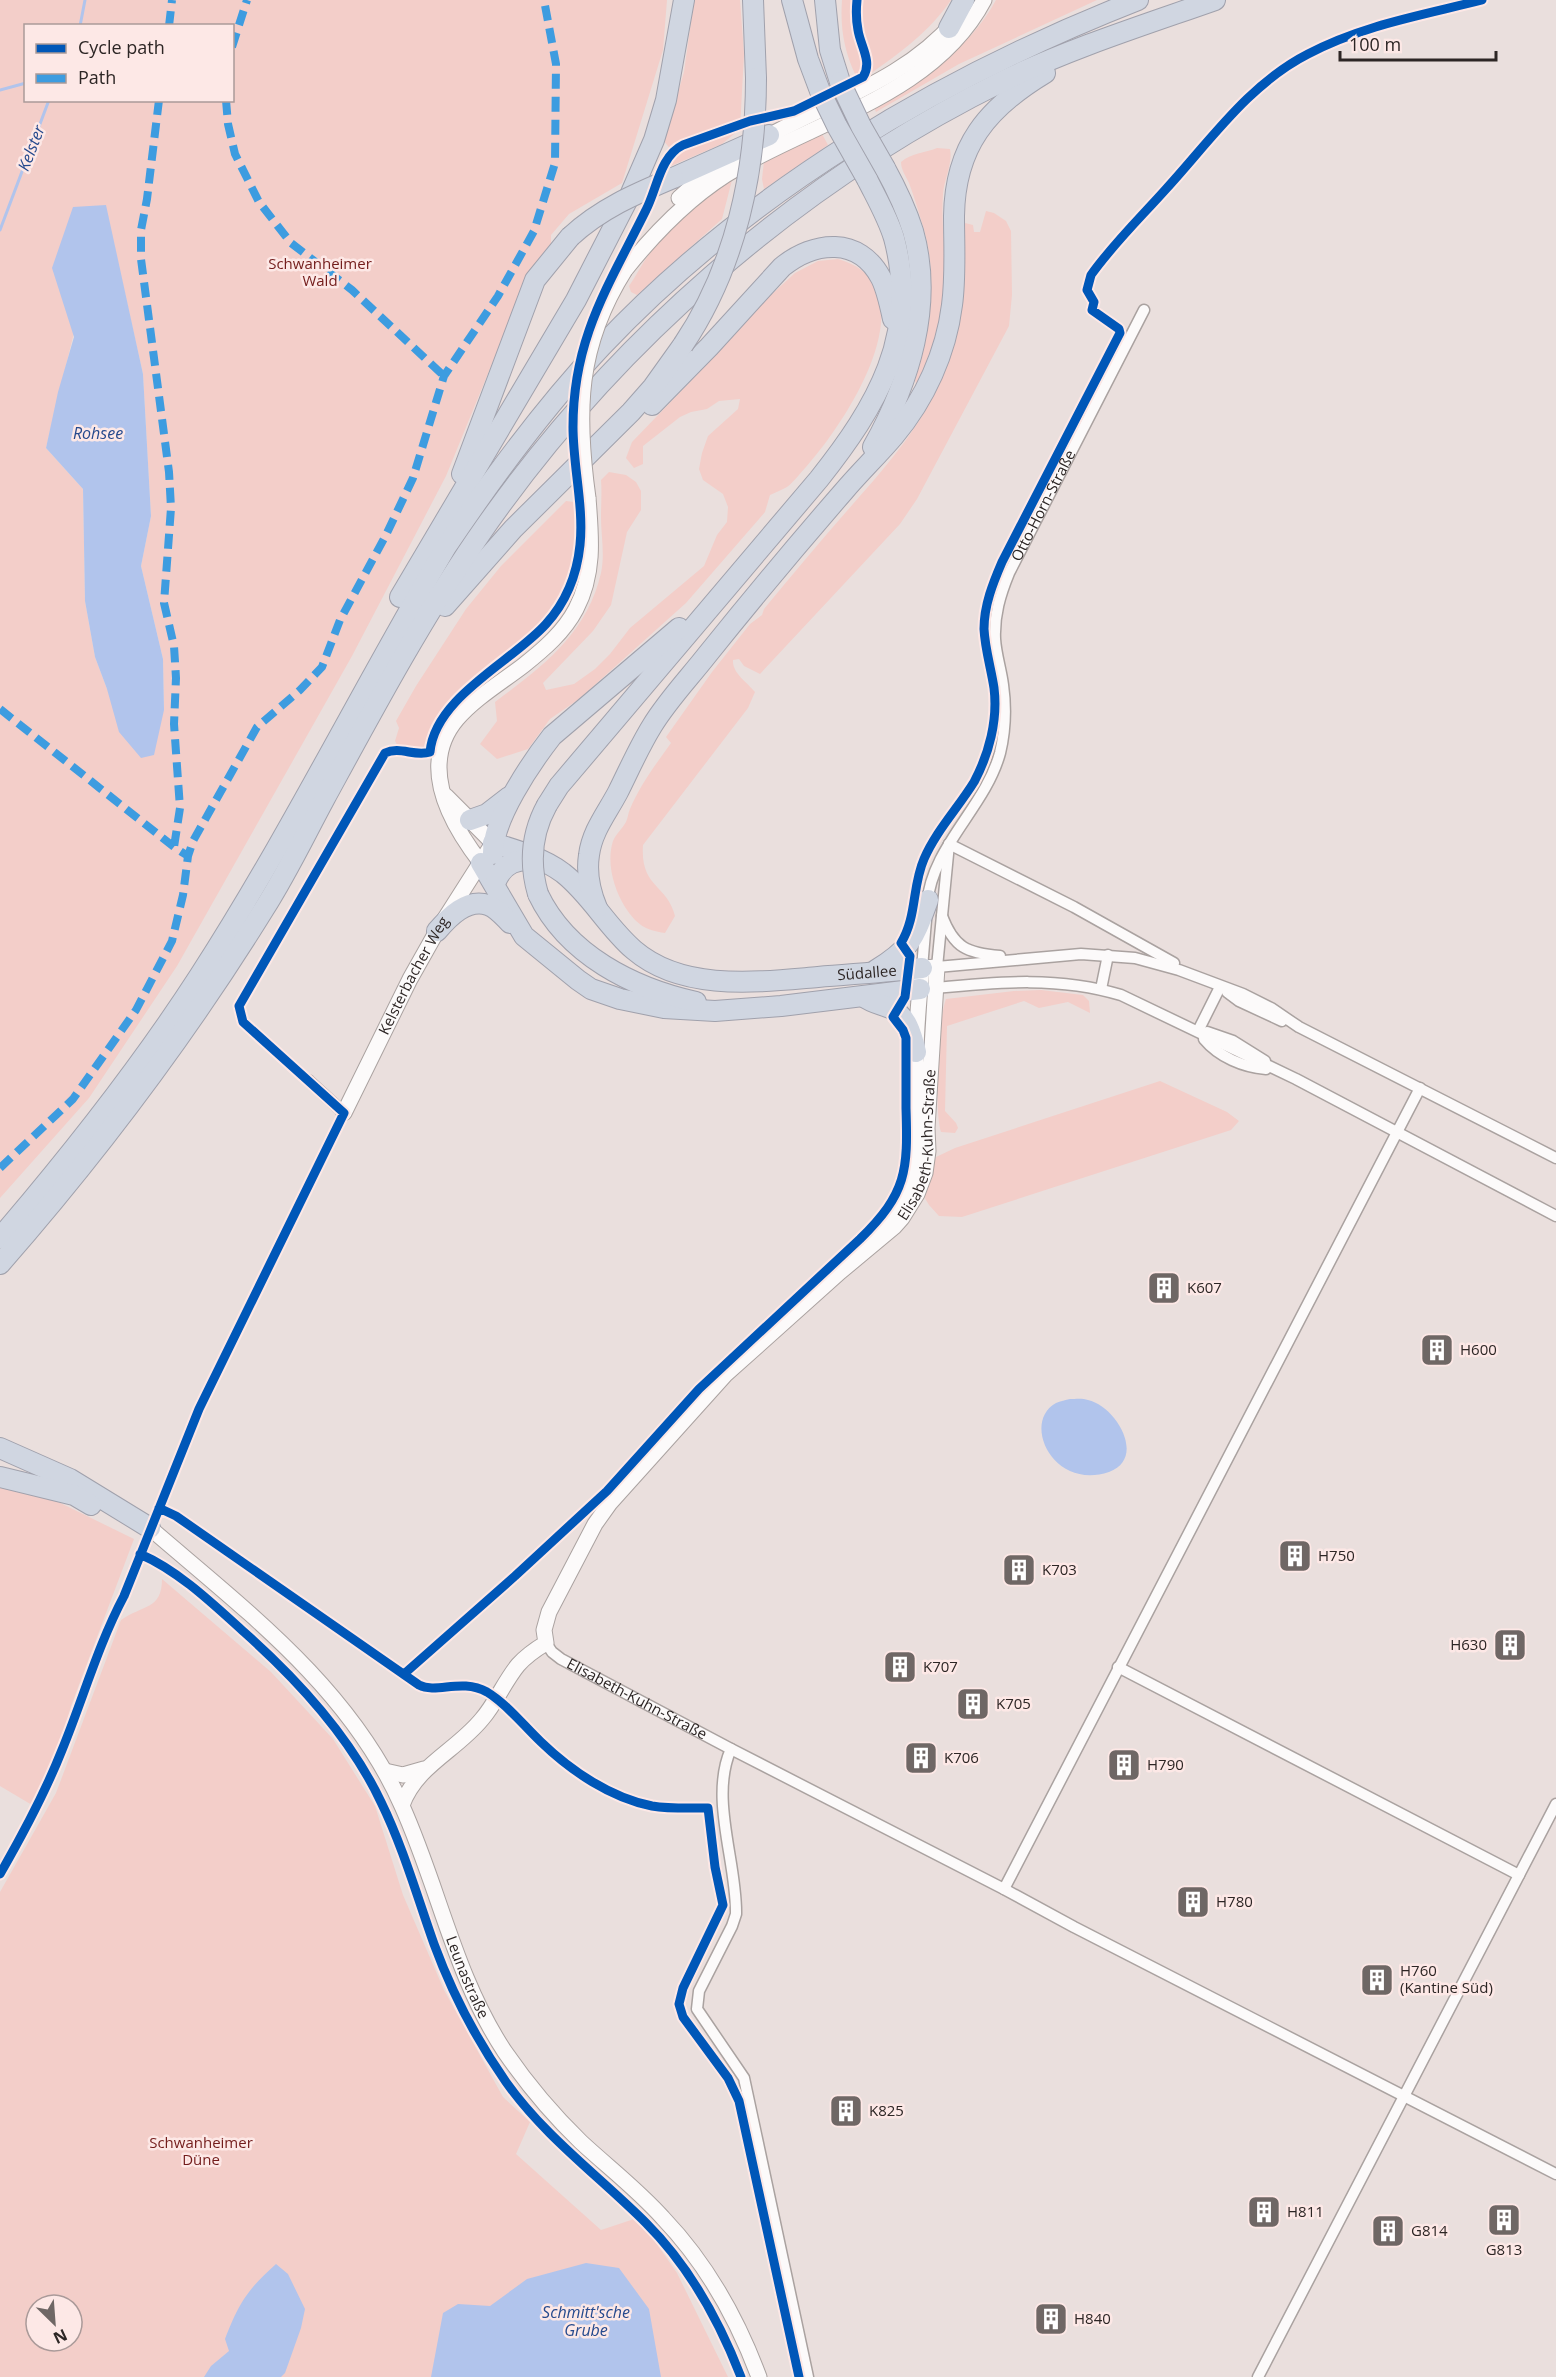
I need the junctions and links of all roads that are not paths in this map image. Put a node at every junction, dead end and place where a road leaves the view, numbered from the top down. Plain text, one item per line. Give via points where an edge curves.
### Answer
1 (684, 0) edge
2 (753, 0) edge
3 (825, 0) edge
4 (964, 0) edge
5 (972, 0) edge
6 (984, 0) edge
7 (1138, 0) edge
8 (1215, 0) edge
9 (795, 5) edge
10 (949, 28) junction
11 (1119, 34) junction
12 (769, 135) junction
13 (625, 270) junction
14 (1144, 310) dead end
15 (897, 334) junction
16 (617, 427) junction
17 (859, 473) junction
18 (742, 569) junction
19 (400, 597) junction
20 (408, 649) junction
21 (327, 758) junction
22 (516, 790) junction
23 (442, 791) junction
24 (470, 820) junction
25 (493, 843) junction
26 (949, 844) junction
27 (481, 863) junction
28 (544, 863) junction
29 (498, 887) junction
30 (934, 907) junction
31 (597, 908) junction
32 (437, 931) junction
33 (524, 936) junction
34 (1108, 955) junction
35 (1024, 959) junction
36 (929, 968) junction
37 (871, 973) junction
38 (1196, 976) junction
39 (1026, 981) junction
40 (1220, 987) junction
41 (927, 988) junction
42 (1101, 989) junction
43 (861, 996) junction
44 (737, 1008) junction
45 (1198, 1031) junction
46 (916, 1052) junction
47 (308, 1080) dead end
48 (1420, 1088) junction
49 (344, 1113) joint
50 (1396, 1133) junction
51 (1556, 1158) edge
52 (1556, 1216) edge
53 (0, 1238) edge
54 (0, 1264) edge
55 (840, 1272) junction
56 (0, 1448) edge
57 (0, 1477) edge
58 (148, 1533) junction
59 (546, 1642) junction
60 (1118, 1667) junction
61 (731, 1749) junction
62 (424, 1769) junction
63 (385, 1771) junction
64 (1556, 1803) edge
65 (402, 1805) junction
66 (1519, 1875) junction
67 (1004, 1889) junction
68 (1405, 2096) junction
69 (1556, 2174) edge
70 (759, 2377) edge
71 (808, 2377) edge
72 (1258, 2377) edge

1 - 19 highway via 666,100 631,193 576,300
2 - 16 highway, bridge via 756,78 752,154 741,209 719,278 700,316 653,387
3 - 17 highway, bridge via 830,50 840,82 897,190 913,233 919,276 912,360 884,429
4 - 10 highway
5 - 10 street
6 - 13 street via 959,36 914,76 721,178 674,216
7 - 21 highway via 1001,60 912,107 752,212 651,297 573,379 492,480 441,557
8 - 11 highway
9 - 15 highway, bridge via 820,91 887,217 901,289
10 - 12 street via 887,77
11 - 17 highway via 1032,81 999,106 973,137 956,184 953,295 940,354 908,418
11 - 20 highway via 1005,80 916,129 810,199 715,274 604,380 543,452 479,536
12 - 13 street via 698,181 653,227
12 - 19 highway, bridge via 606,208 570,237 536,280 458,485
13 - 23 street, bridge via 595,331 584,373 582,445 591,541 583,594 552,642 465,711 452,726 439,756
14 - 26 street, Otto-Horn-Straße via 999,598 995,639 1005,706 1000,753
15 - 16 highway via 884,286 872,265 848,249 814,248 782,267 645,411
15 - 18 highway via 880,390 850,440
16 - 20 highway via 513,529
17 - 31 highway via 775,570 652,724 591,843 588,870
18 - 22 highway via 663,643 552,736
18 - 44 highway, bridge via 560,786 538,822 531,853 538,894 550,916 568,937 609,968 660,992
19 - 21 highway
20 - 54 highway via 272,896 183,1032 110,1133
21 - 53 highway via 241,910 169,1022 93,1125
22 - 24 highway via 493,811
22 - 25 highway
23 - 24 street
23 - 27 street via 453,822
24 - 25 street
25 - 27 street, Kelsterbacher Weg
25 - 28 highway
25 - 29 highway
26 - 30 street, Otto-Horn-Straße
26 - 30 street, Otto-Horn-Straße via 937,867
26 - 38 street, Südallee
27 - 29 highway
27 - 32 street, Kelsterbacher Weg
28 - 29 highway via 517,861 504,868
28 - 31 highway via 564,874
29 - 33 highway
30 - 35 street via 950,936 963,949
30 - 36 street, Otto-Horn-Straße
30 - 36 street, Otto-Horn-Straße
30 - 37 highway via 906,950
31 - 37 highway, Südallee via 616,934 644,958 693,977 751,981
32 - 33 highway via 458,911 480,904 497,910
32 - 49 street, Kelsterbacher Weg
33 - 44 highway via 578,981 605,995 664,1008
34 - 35 street, Südallee
34 - 38 street, Südallee via 1160,964
34 - 42 street
35 - 36 street, Südallee
35 - 39 street
36 - 37 highway, Südallee
36 - 41 street, Elisabeth-Kuhn-Straße
38 - 40 street, Südallee
39 - 41 street, Südallee
39 - 42 street, Südallee
40 - 45 street
40 - 48 street, Südallee via 1271,1008 1299,1027
41 - 43 highway, Südallee
41 - 46 street, Elisabeth-Kuhn-Straße
41 - 55 street, Elisabeth-Kuhn-Straße via 928,1151 921,1183 902,1218
42 - 45 street, Südallee
43 - 44 highway, Südallee
43 - 46 highway via 897,1011 906,1022
45 - 50 street, Südallee
46 - 55 street, Elisabeth-Kuhn-Straße via 916,1129 911,1177 879,1230
47 - 49 street
48 - 50 street
48 - 51 street, Südallee
50 - 52 street, Südallee
50 - 60 street
55 - 59 street, Elisabeth-Kuhn-Straße via 725,1376 605,1508 549,1612 544,1630
56 - 58 highway via 70,1479
57 - 58 highway via 74,1495
58 - 63 street, Leunastraße via 196,1568 280,1642 333,1697
59 - 61 street, Elisabeth-Kuhn-Straße via 561,1659
59 - 62 street via 518,1665 472,1730
60 - 66 street
60 - 67 street
61 - 67 street, Elisabeth-Kuhn-Straße
61 - 71 street via 722,1786 736,1914 699,1991 697,2009 744,2078
62 - 63 street via 404,1775
62 - 65 street
63 - 65 street, Leunastraße
64 - 66 street
65 - 70 street, Leunastraße via 462,1970 499,2042 564,2125 654,2208 690,2249 731,2312
66 - 68 street
67 - 68 street, Elisabeth-Kuhn-Straße
68 - 69 street, Elisabeth-Kuhn-Straße
68 - 72 street

